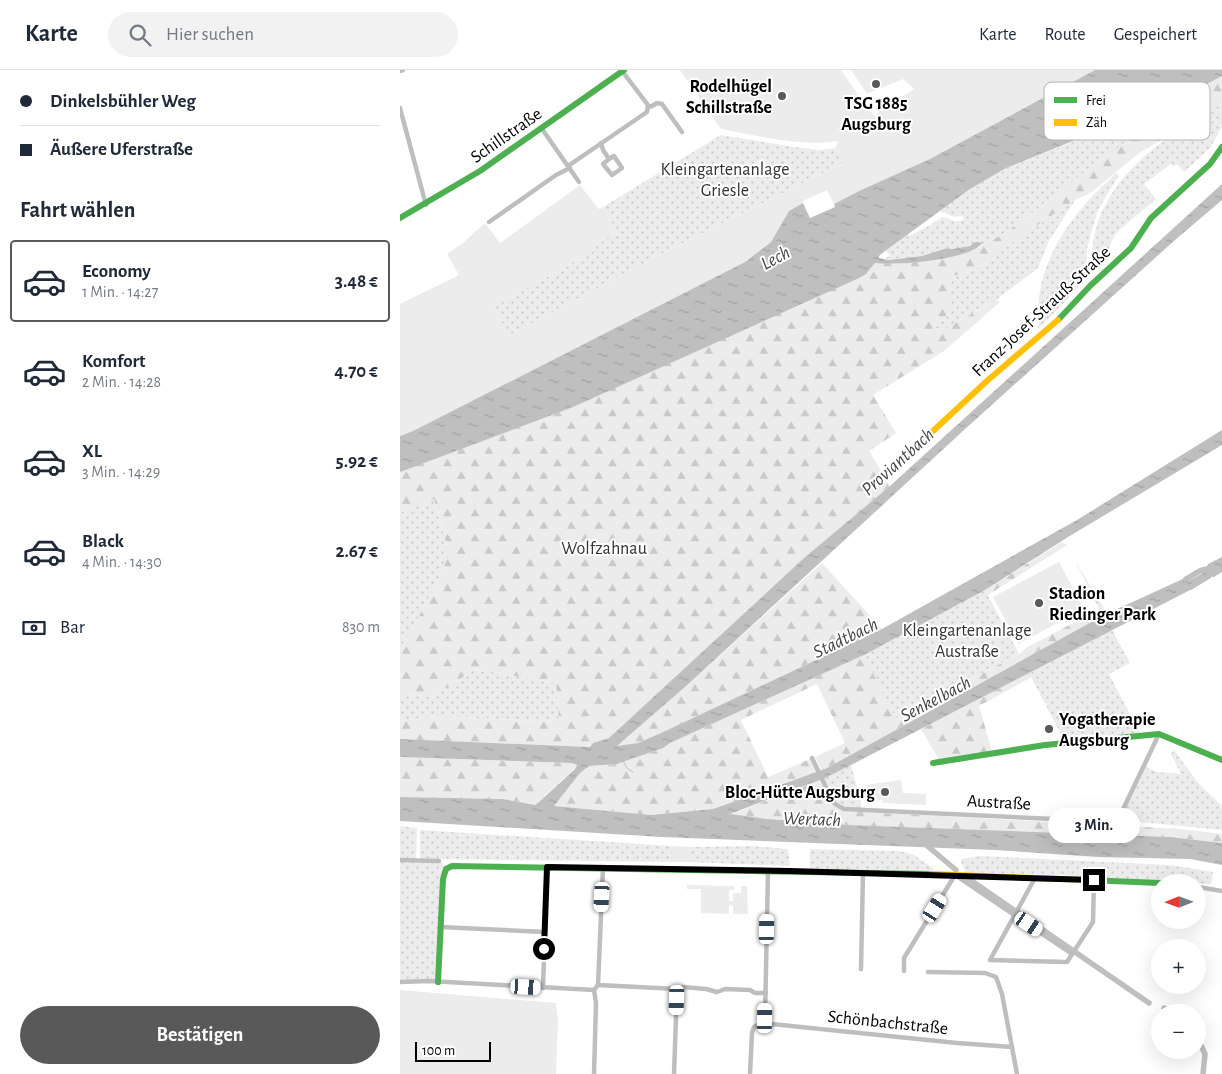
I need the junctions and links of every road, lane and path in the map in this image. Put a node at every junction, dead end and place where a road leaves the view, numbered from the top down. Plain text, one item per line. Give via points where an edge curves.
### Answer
1 (623, 71) edge
2 (648, 107) junction
3 (400, 108) edge
4 (402, 128) edge
5 (542, 128) junction
6 (682, 132) dead end
7 (601, 143) junction
8 (1222, 147) edge
9 (609, 158) dead end
10 (569, 167) junction
11 (579, 182) dead end
12 (426, 204) junction
13 (400, 218) edge
14 (489, 222) dead end
15 (892, 469) dead end
16 (1159, 734) junction
17 (812, 758) dead end
18 (1222, 760) edge
19 (933, 763) dead end
20 (400, 860) edge
21 (439, 861) dead end
22 (547, 867) junction
23 (603, 868) junction
24 (768, 871) junction
25 (863, 873) junction
26 (955, 875) junction
27 (1035, 878) junction
28 (1094, 880) junction
29 (1151, 883) edge
30 (1206, 888) edge
31 (1222, 891) edge
32 (1014, 915) junction
33 (440, 927) junction
34 (545, 932) junction
35 (1072, 954) junction
36 (861, 969) dead end
37 (904, 971) dead end
38 (928, 972) dead end
39 (400, 982) edge
40 (438, 982) junction
41 (598, 985) junction
42 (543, 988) junction
43 (677, 989) junction
44 (594, 990) junction
45 (766, 993) junction
46 (761, 1023) junction
47 (1012, 1047) junction
48 (594, 1074) edge
49 (674, 1074) edge
50 (750, 1074) edge
51 (1016, 1074) edge

1 - 2 street
1 - 5 street, Schillstraße
2 - 6 street via 662,104
2 - 7 street via 647,112
3 - 4 street
4 - 12 street
5 - 10 street
5 - 12 street, Schillstraße
7 - 9 street
7 - 10 street
8 - 15 street, Franz-Josef-Strauß-Straße via 1210,164 1158,210 1131,248 1066,313
10 - 11 street
10 - 14 street
12 - 13 street, Schillstraße
16 - 17 street, Austraße via 1117,822 850,810 835,804
16 - 18 street
16 - 19 street via 1044,745
20 - 21 street
22 - 23 street
22 - 33 street via 457,865 448,868 443,879
22 - 34 street
23 - 24 street
23 - 41 street
24 - 25 street
24 - 45 street
25 - 26 street
25 - 36 street
26 - 27 street
26 - 32 street
26 - 37 street via 904,958
27 - 28 street
27 - 32 street
28 - 29 street
28 - 35 street via 1093,922
30 - 31 street
32 - 35 street
32 - 35 street via 990,960 1067,962
33 - 34 street
33 - 40 street
34 - 42 street
38 - 47 street via 994,975 1000,988
39 - 40 street
40 - 42 street
41 - 43 street
41 - 44 street
42 - 44 street
43 - 45 street
43 - 49 street
44 - 48 street
45 - 46 street via 765,1018
46 - 47 street, Schönbachstraße
46 - 50 street via 754,1027 752,1033
47 - 51 street

